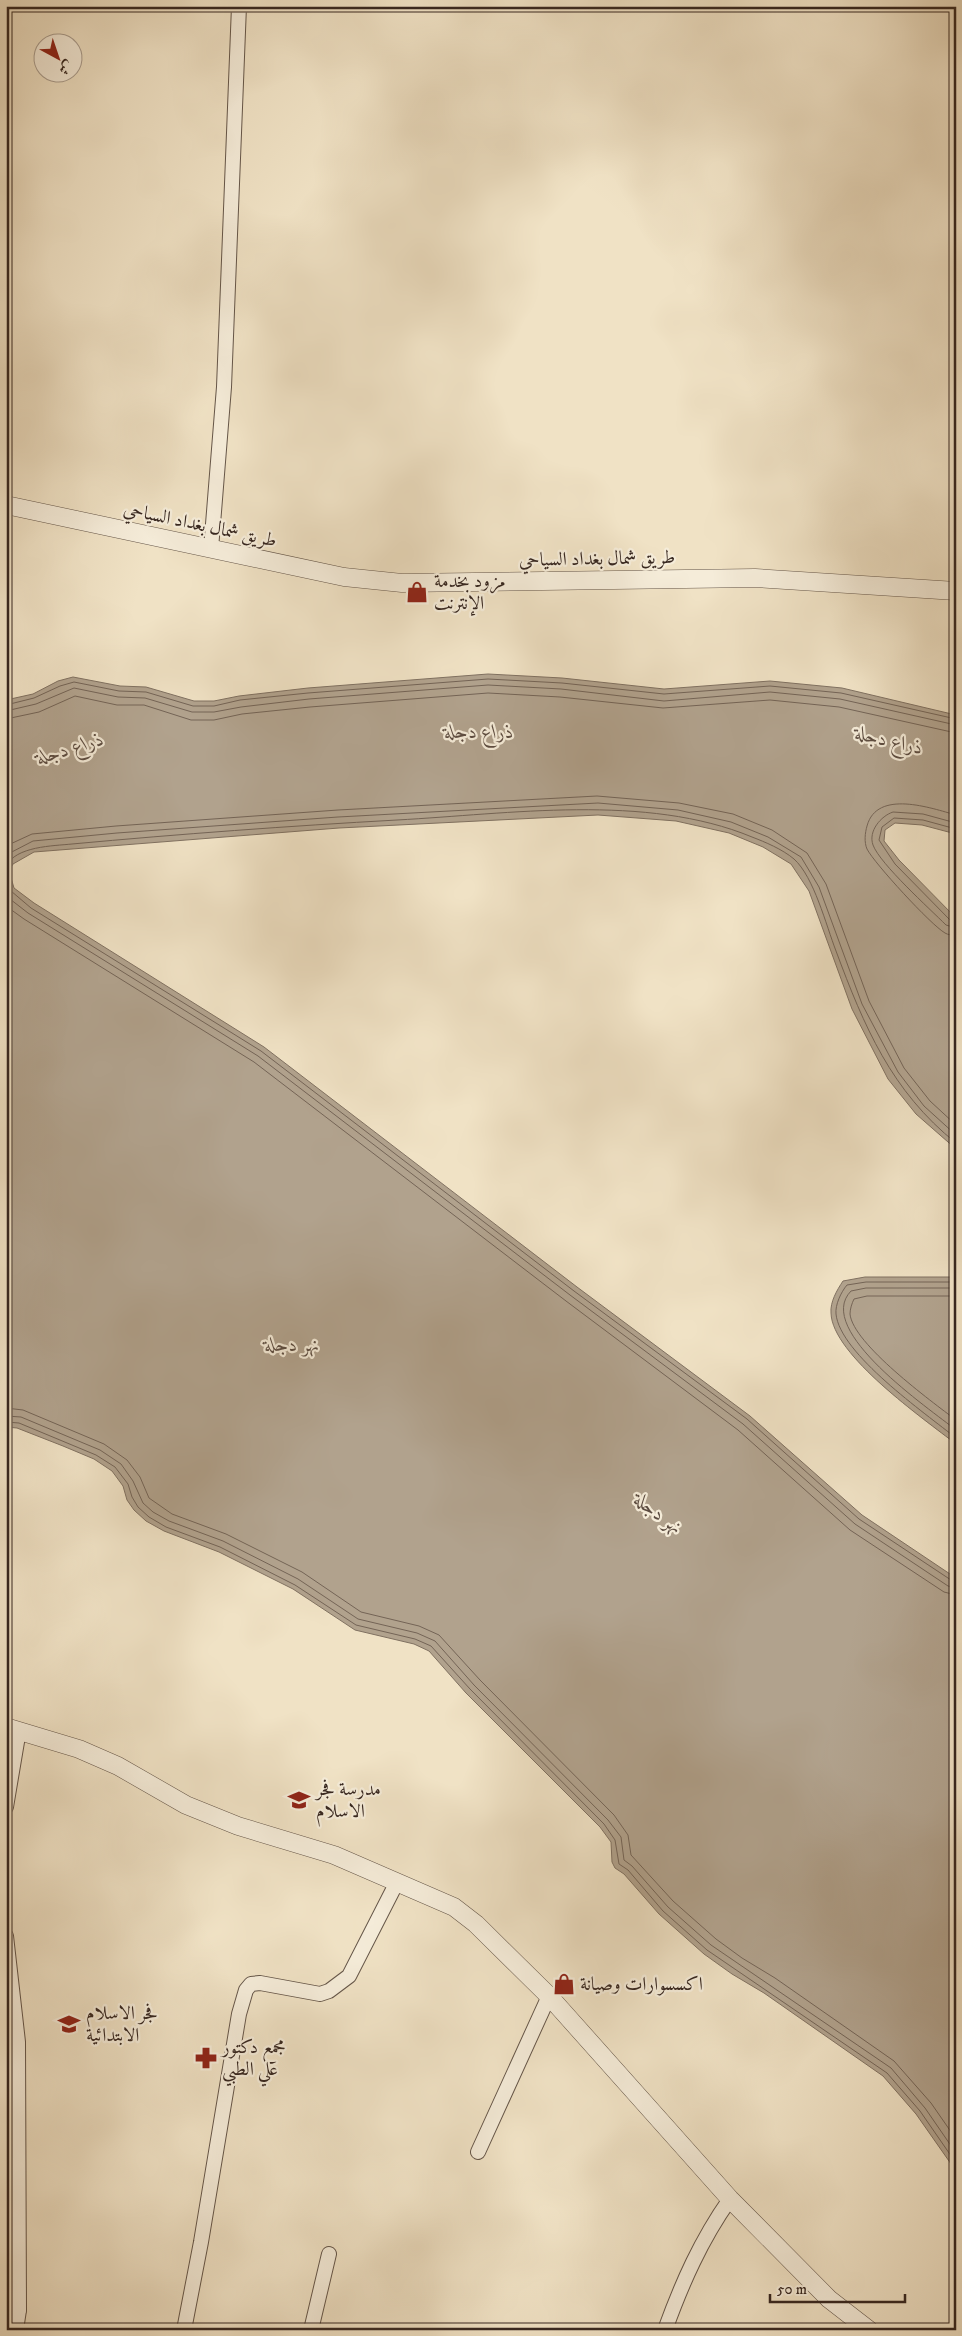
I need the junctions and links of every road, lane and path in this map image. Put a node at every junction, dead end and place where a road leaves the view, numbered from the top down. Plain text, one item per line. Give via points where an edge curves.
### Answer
1 (239, 6) edge
2 (6, 505) edge
3 (211, 549) junction
4 (956, 590) edge
5 (12, 1729) edge
6 (6, 1807) edge
7 (397, 1882) junction
8 (6, 1936) edge
9 (549, 1996) junction
10 (478, 2152) dead end
11 (730, 2199) junction
12 (329, 2254) dead end
13 (12, 2309) edge
14 (16, 2330) edge
15 (184, 2330) edge
16 (311, 2330) edge
17 (665, 2330) edge
18 (869, 2330) edge

1 - 3 street via 224,387
2 - 3 street, طريق شمال بغداد السياحي
3 - 4 street, طريق شمال بغداد السياحي via 344,577 402,583 756,578
5 - 6 street
5 - 7 street via 79,1749 118,1766 186,1805 238,1826 334,1855
7 - 9 street via 454,1907 476,1924
7 - 15 street via 349,1976 340,1983 320,1994 260,1984 251,1984 246,1990 239,2014
8 - 13 street via 18,2042
9 - 10 street
9 - 11 street
11 - 17 street via 709,2228 686,2273
11 - 18 street via 830,2300
12 - 16 street
13 - 14 street

